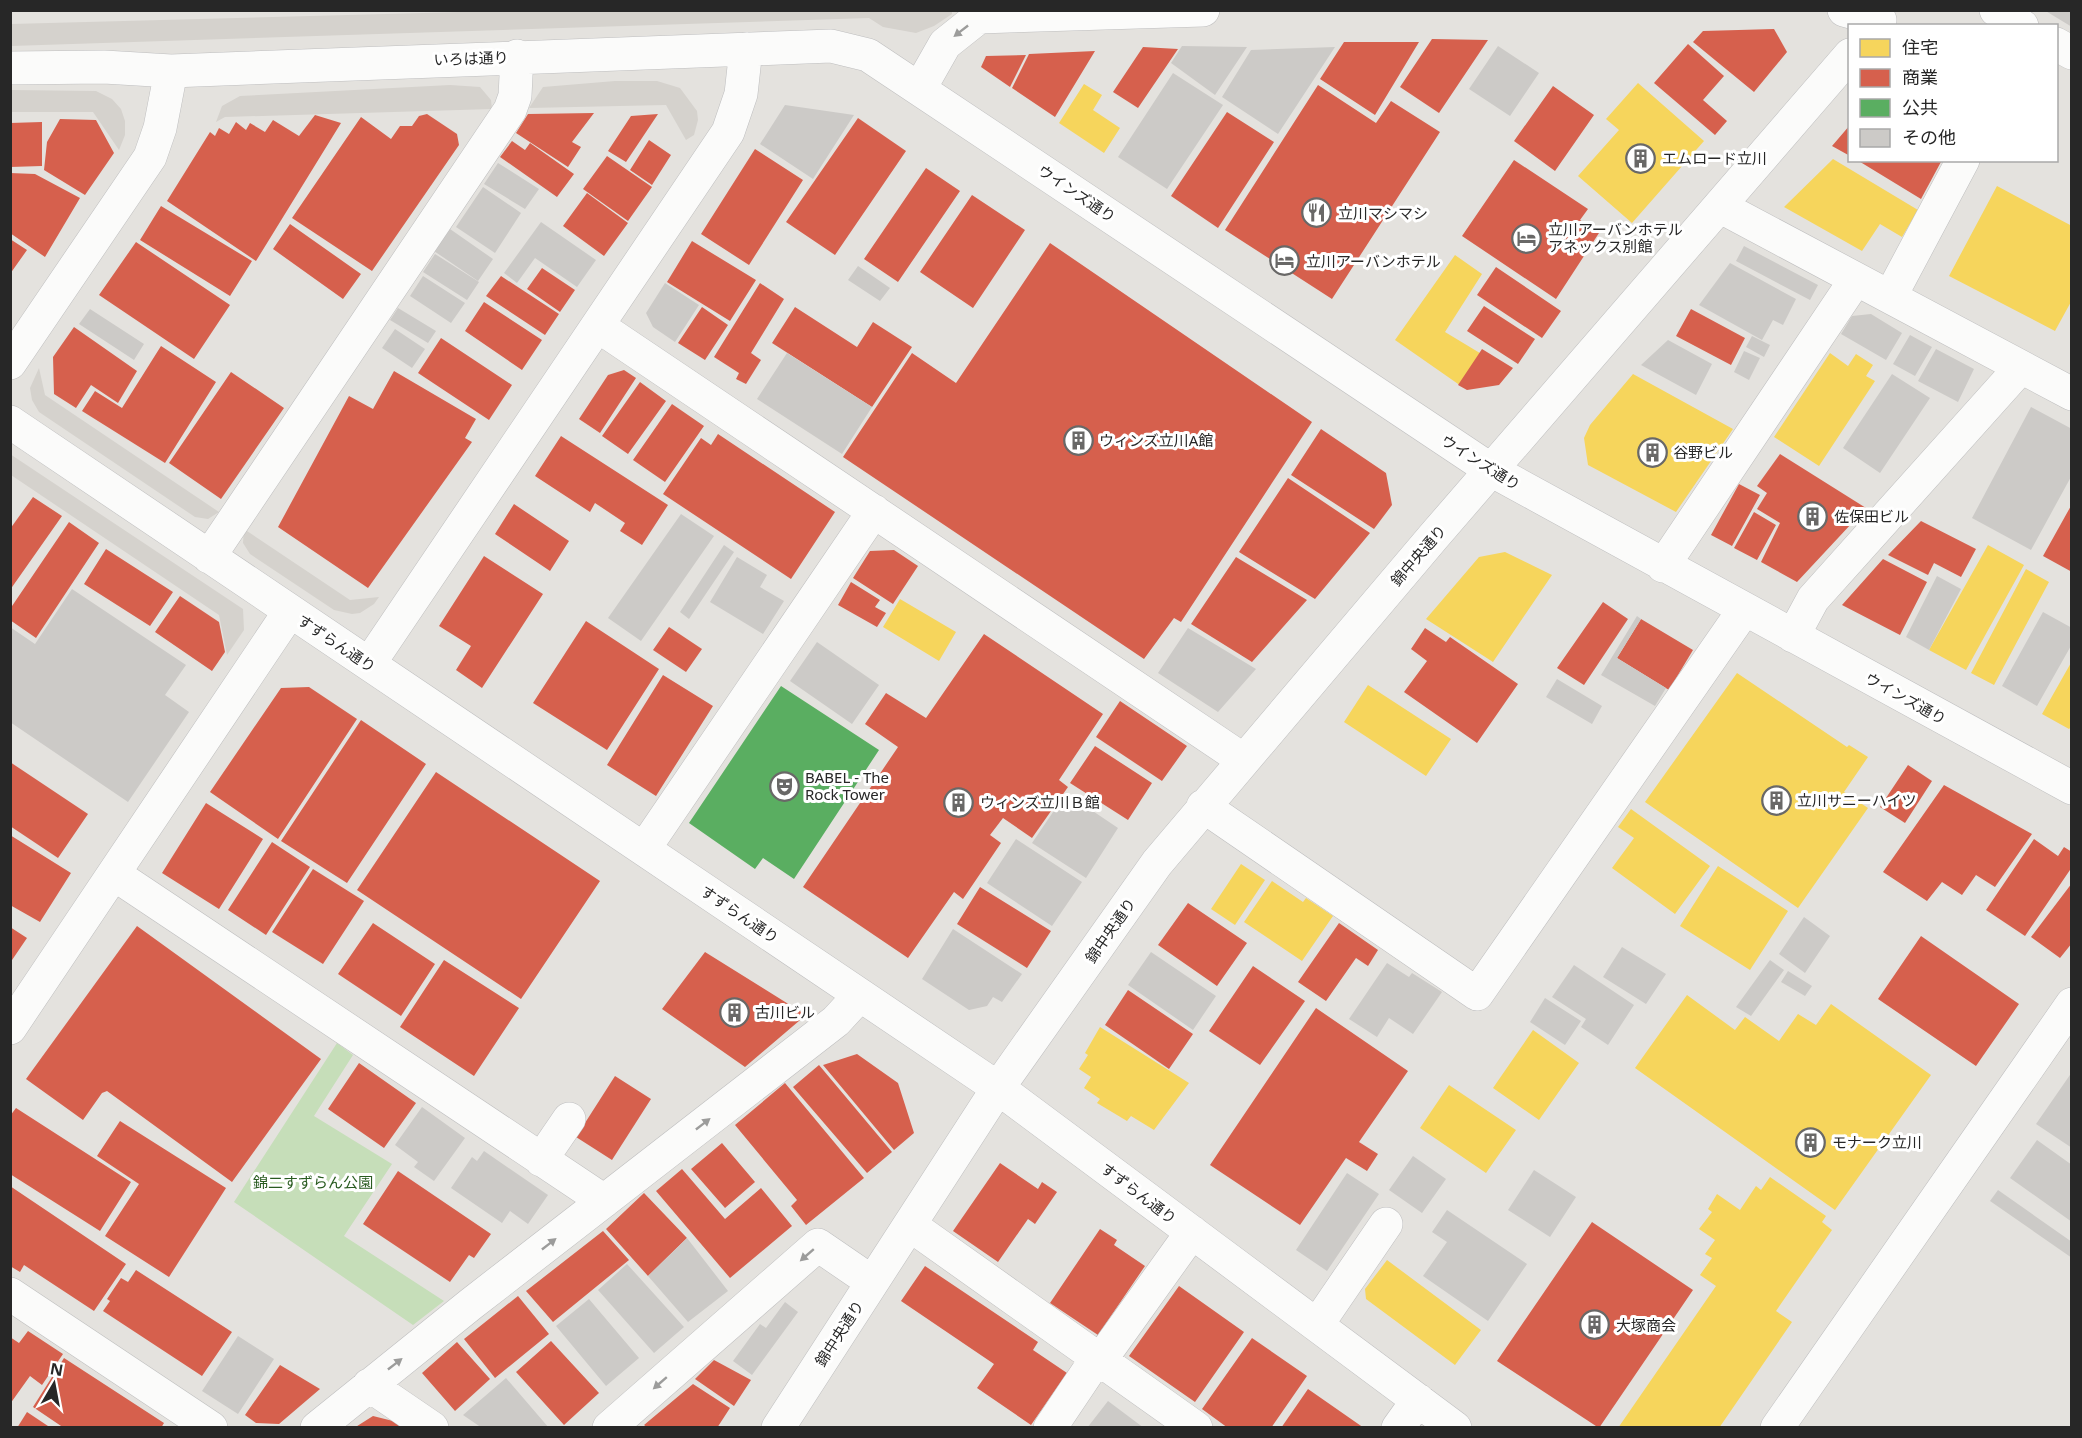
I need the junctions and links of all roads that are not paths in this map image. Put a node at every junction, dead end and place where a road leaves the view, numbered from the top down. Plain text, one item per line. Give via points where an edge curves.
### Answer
1 (1203, 10) edge
2 (1844, 10) edge
3 (1996, 10) edge
4 (1880, 18) edge
5 (2019, 24) edge
6 (2058, 46) edge
7 (746, 49) junction
8 (2072, 53) edge
9 (517, 57) junction
10 (1848, 57) edge
11 (10, 68) edge
12 (171, 71) junction
13 (920, 88) junction
14 (1962, 162) edge
15 (1721, 207) junction
16 (1856, 279) junction
17 (1890, 297) junction
18 (598, 326) junction
19 (10, 363) edge
20 (2021, 367) junction
21 (2072, 394) edge
22 (10, 422) edge
23 (1491, 470) junction
24 (873, 511) junction
25 (209, 556) junction
26 (1663, 566) junction
27 (1744, 610) junction
28 (290, 611) junction
29 (1793, 636) junction
30 (369, 664) junction
31 (1242, 759) junction
32 (2072, 788) edge
33 (1203, 806) junction
34 (644, 849) junction
35 (114, 874) junction
36 (860, 995) junction
37 (2072, 1004) edge
38 (10, 1028) edge
39 (999, 1088) junction
40 (569, 1119) dead end
41 (542, 1160) junction
42 (604, 1201) junction
43 (1386, 1224) dead end
44 (910, 1225) junction
45 (1192, 1232) junction
46 (872, 1282) junction
47 (10, 1294) edge
48 (1317, 1324) junction
49 (1097, 1358) junction
50 (369, 1385) junction
51 (1418, 1400) junction
52 (211, 1428) edge
53 (317, 1428) edge
54 (432, 1428) edge
55 (609, 1428) edge
56 (778, 1428) edge
57 (1050, 1428) edge
58 (1196, 1428) edge
59 (1398, 1428) edge
60 (1455, 1428) edge
61 (1777, 1428) edge

1 -> 13 street via 980,17 945,44
2 - 4 street
3 - 5 street
6 - 8 street
7 - 9 street, いろは通り
7 - 13 street, いろは通り via 831,46 868,55
7 - 18 street via 741,93 728,132
9 - 12 street, いろは通り
9 - 25 street via 515,96 510,110
10 - 15 street, 錦中央通り
11 - 12 street, いろは通り
12 - 19 street via 150,157
13 - 23 street, ウインズ通り
14 - 17 street
15 - 16 street
15 - 23 street, 錦中央通り
16 - 17 street
16 - 26 street
17 - 20 street
18 - 24 street
18 - 30 street
20 - 21 street
20 - 29 street via 1813,599
22 - 25 street, すずらん通り
23 - 26 street, ウインズ通り
23 - 31 street, 錦中央通り
24 - 31 street
24 - 34 street
25 - 28 street, すずらん通り
26 - 27 street, ウインズ通り
27 - 29 street, ウインズ通り
27 - 33 street via 1477,994
28 - 30 street, すずらん通り
28 - 35 street
29 - 32 street, ウインズ通り
30 - 34 street, すずらん通り
31 - 33 street, 錦中央通り
33 - 39 street, 錦中央通り via 1157,863
34 - 36 street, すずらん通り
35 - 38 street
35 - 41 street
36 - 39 street, すずらん通り
42 -> 36 street via 836,1021
37 - 61 street
39 - 44 street, 錦中央通り
39 - 45 street, すずらん通り
40 - 41 street
41 - 42 street
50 -> 42 street
43 - 48 street
44 - 46 street, 錦中央通り
44 - 49 street
45 - 48 street, すずらん通り
45 - 49 street via 1109,1348
46 -> 55 street via 818,1245
46 - 56 street, 錦中央通り
47 - 52 street
48 - 51 street, すずらん通り
49 - 57 street
49 - 58 street
50 - 53 street
50 - 54 street
51 - 59 street
51 - 60 street, すずらん通り

